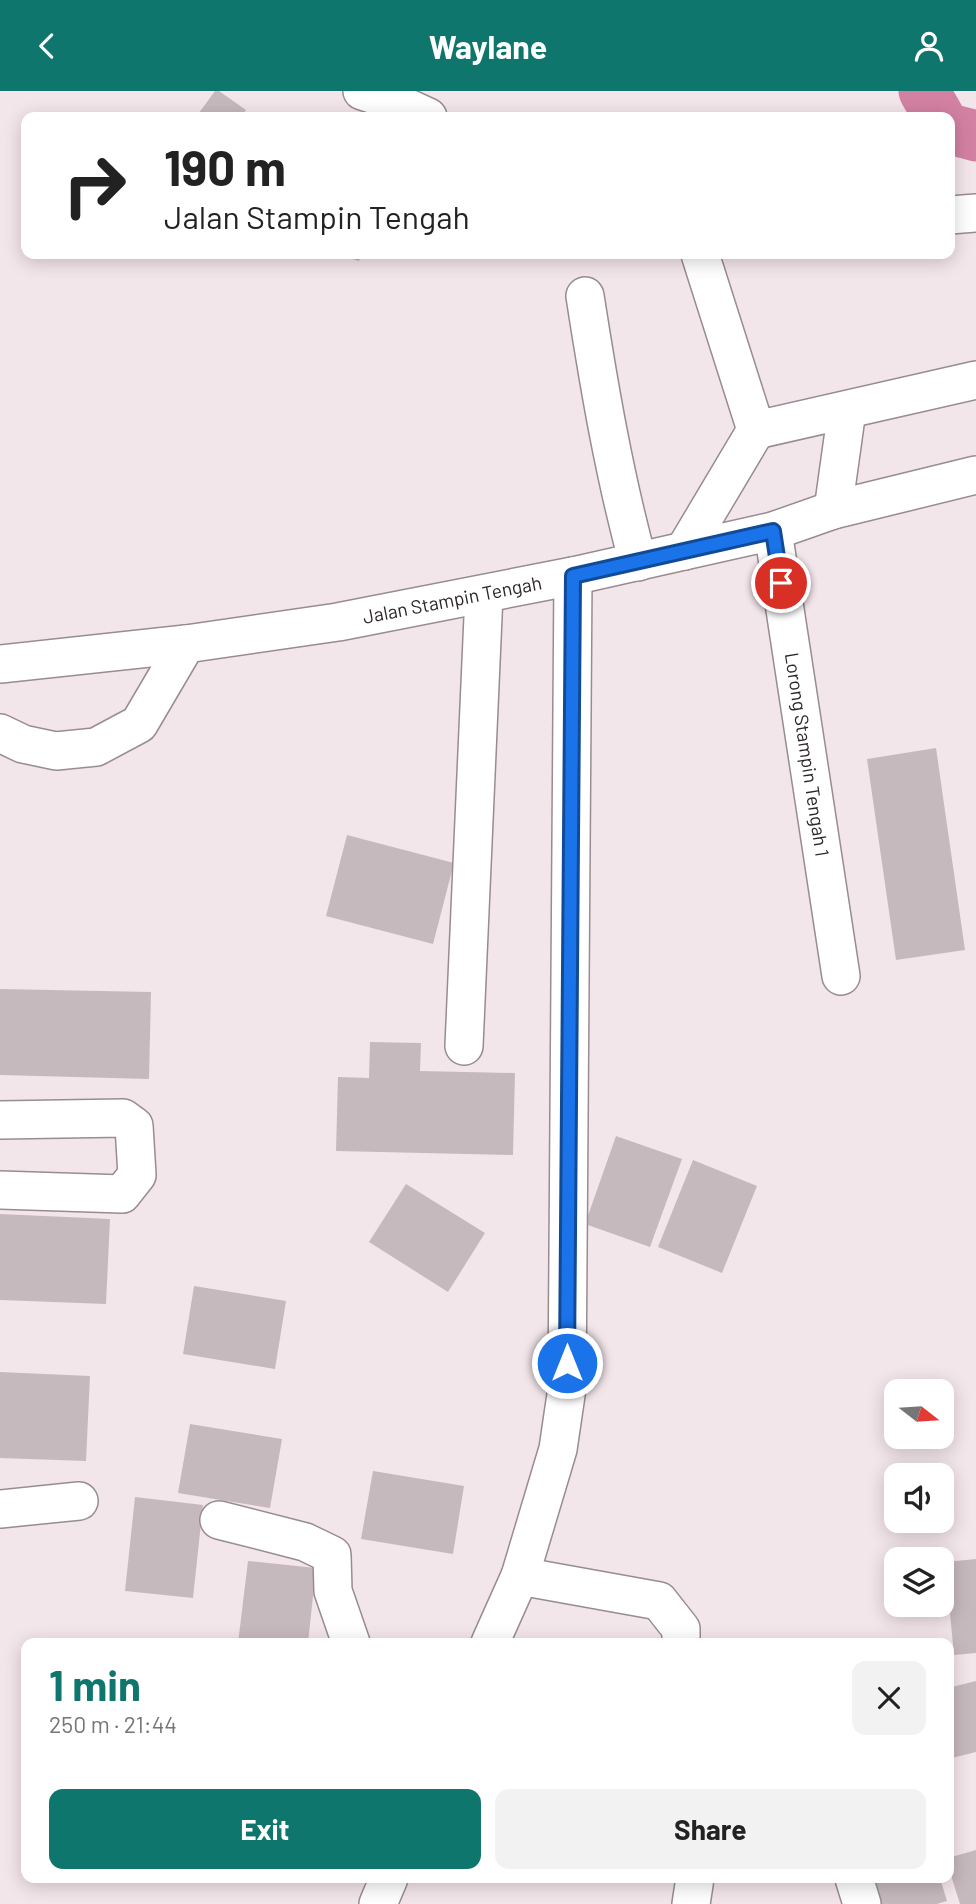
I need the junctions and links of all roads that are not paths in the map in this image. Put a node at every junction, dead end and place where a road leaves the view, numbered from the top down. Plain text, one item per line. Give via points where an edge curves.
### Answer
1 (362, 91) edge
2 (418, 112) edge
3 (976, 213) edge
4 (955, 215) edge
5 (702, 259) edge
6 (585, 296) dead end
7 (976, 380) edge
8 (847, 410) junction
9 (756, 430) junction
10 (976, 475) edge
11 (833, 510) junction
12 (773, 531) junction
13 (684, 551) junction
14 (638, 562) junction
15 (573, 576) junction
16 (484, 594) junction
17 (186, 644) junction
18 (0, 664) edge
19 (0, 733) edge
20 (841, 977) dead end
21 (464, 1047) dead end
22 (0, 1120) edge
23 (0, 1190) edge
24 (79, 1501) dead end
25 (0, 1509) edge
26 (219, 1520) dead end
27 (520, 1576) junction
28 (349, 1638) edge
29 (492, 1638) edge
30 (681, 1638) edge
31 (386, 1883) edge
32 (694, 1883) edge
33 (856, 1883) edge
34 (377, 1904) edge
35 (691, 1904) edge
36 (862, 1904) edge

1 - 2 street
3 - 4 street
5 - 9 street
6 - 14 street via 603,413
7 - 8 street
8 - 9 street
8 - 11 street
9 - 13 street
10 - 11 street, Jalan Stampin Tengah
11 - 12 street, Jalan Stampin Tengah
12 - 13 street, Jalan Stampin Tengah
12 - 20 street, Lorong Stampin Tengah 1
13 - 14 street, Jalan Stampin Tengah
14 - 15 street, Jalan Stampin Tengah
15 - 16 street, Jalan Stampin Tengah
15 - 27 street via 567,1388 558,1449
16 - 17 street, Jalan Stampin Tengah
16 - 21 street
17 - 18 street, Jalan Stampin Tengah
17 - 19 street via 139,724 96,747 56,751
22 - 23 street via 123,1118 134,1126 137,1175 122,1194
24 - 25 street
26 - 28 street via 305,1542 332,1555 333,1591
27 - 29 street
27 - 30 street via 659,1601 681,1629
31 - 34 street
32 - 35 street
33 - 36 street

